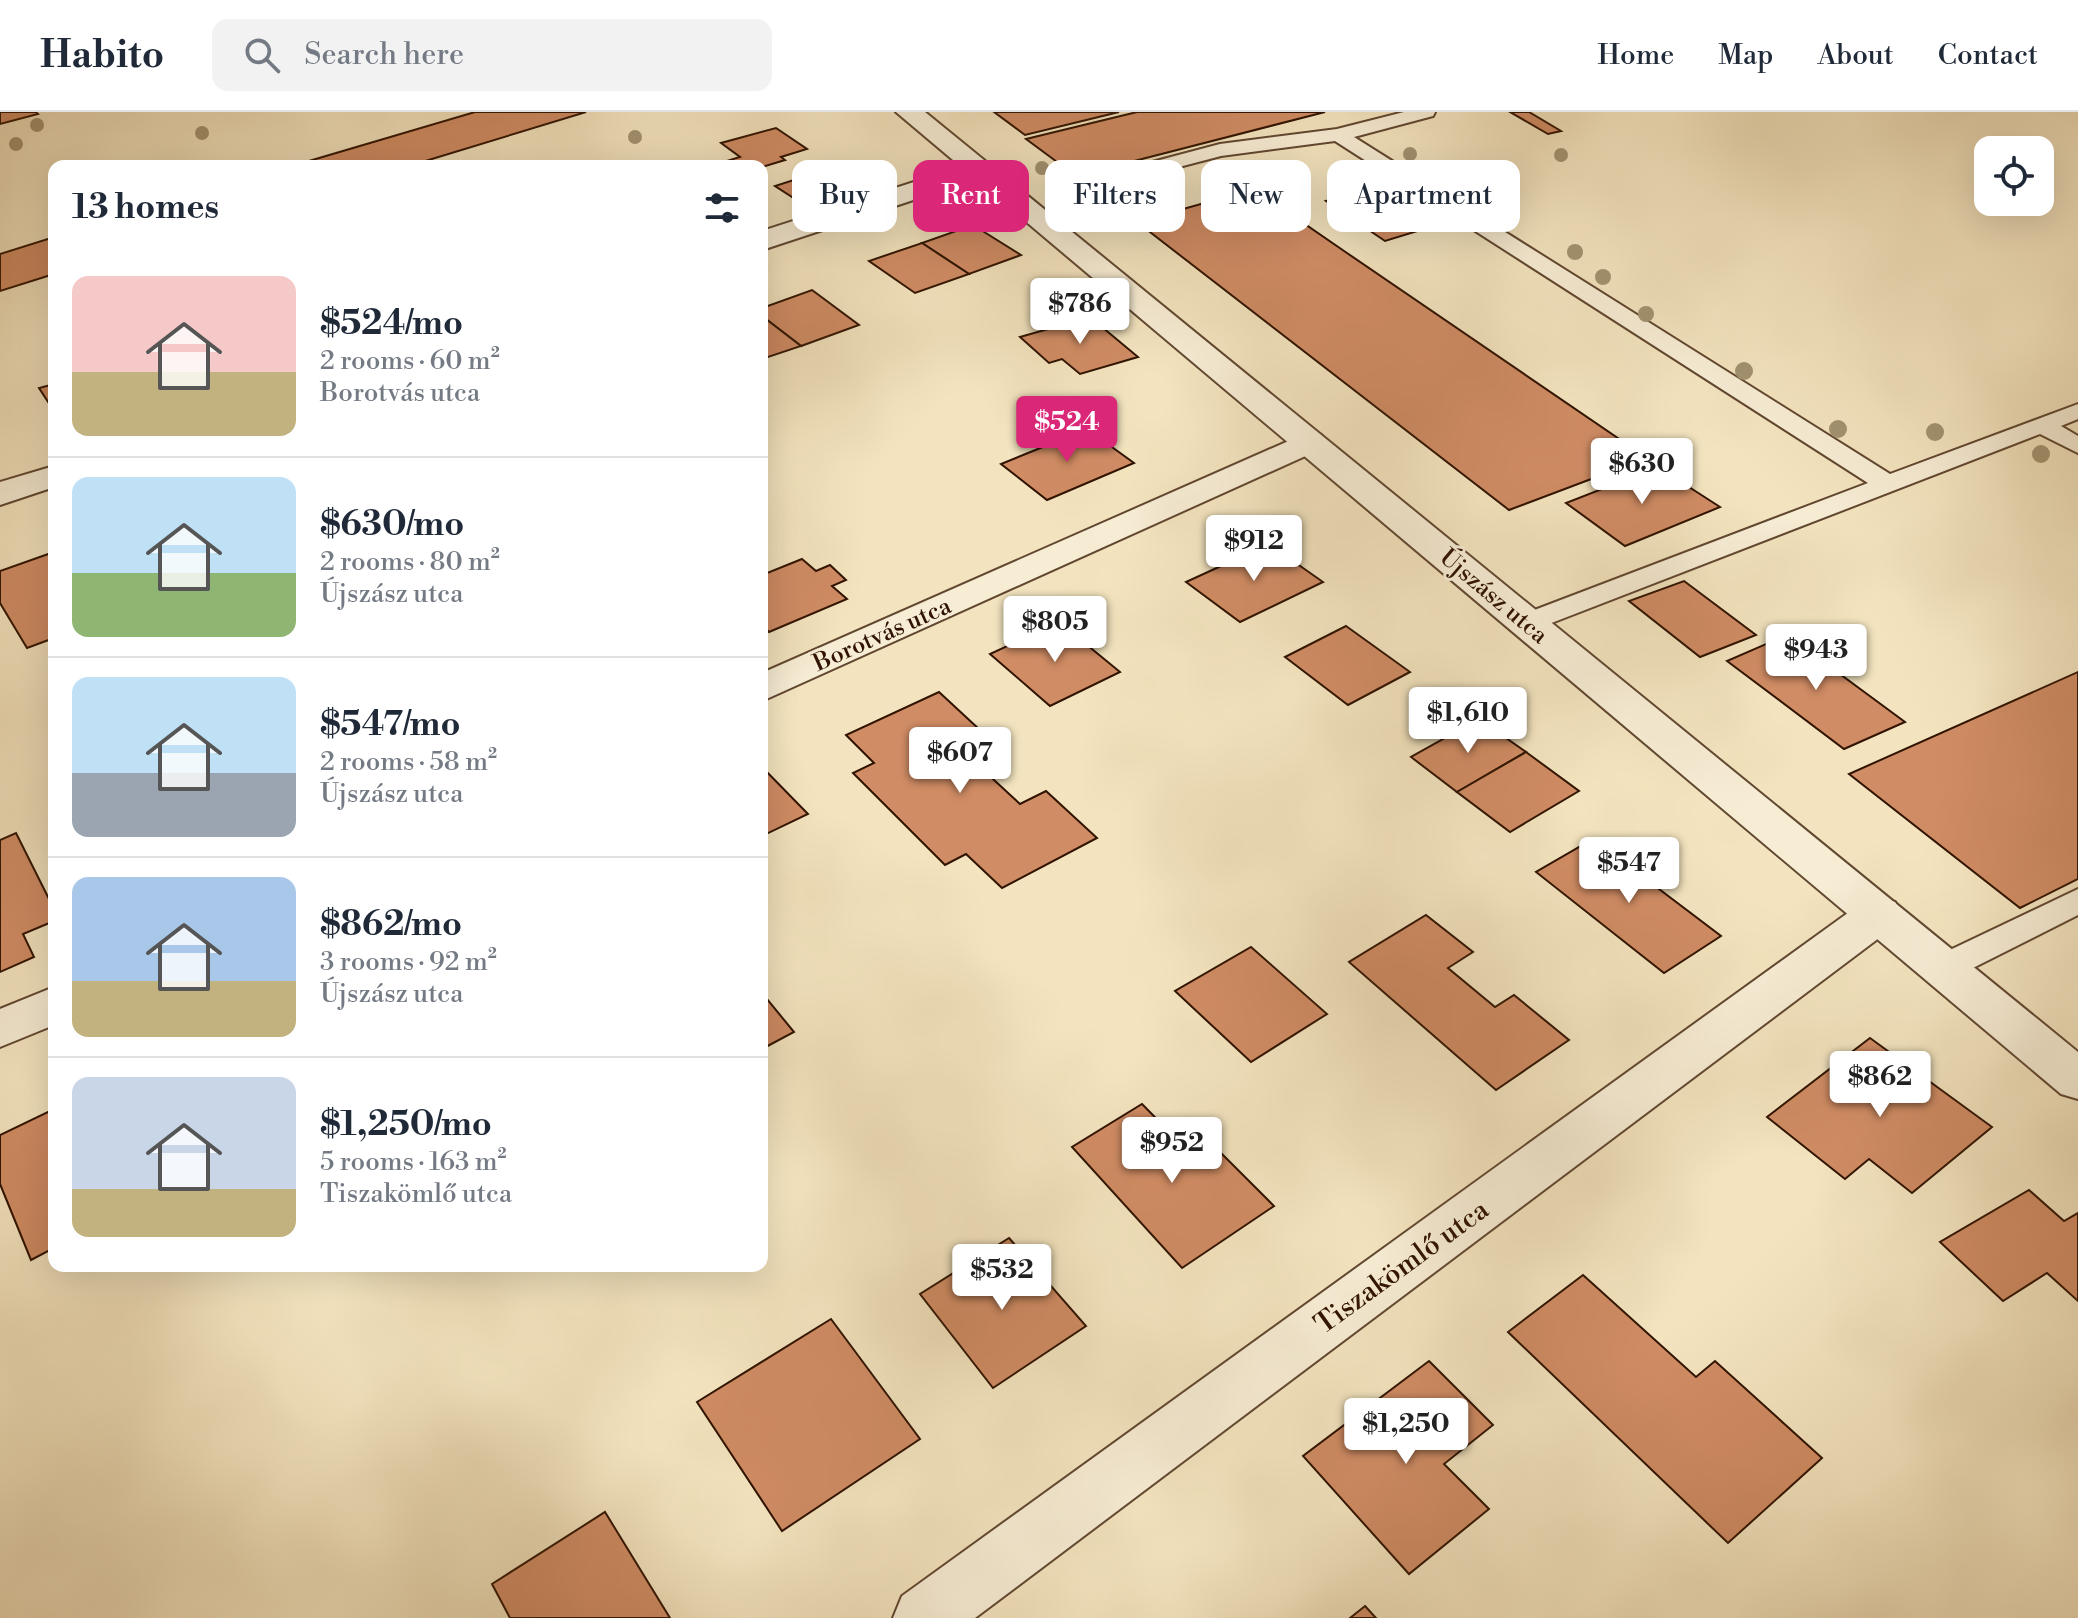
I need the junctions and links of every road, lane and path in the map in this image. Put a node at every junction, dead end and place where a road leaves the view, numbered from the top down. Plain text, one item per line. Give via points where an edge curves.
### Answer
1 (909, 112) edge
2 (1426, 112) edge
3 (1338, 135) junction
4 (968, 160) edge
5 (1182, 160) edge
6 (913, 191) edge
7 (1029, 210) edge
8 (768, 239) edge
9 (2078, 411) edge
10 (2041, 425) junction
11 (1309, 442) junction
12 (2078, 446) edge
13 (48, 478) edge
14 (1888, 484) junction
15 (0, 494) edge
16 (1526, 623) junction
17 (768, 685) edge
18 (2078, 901) edge
19 (1879, 914) junction
20 (1943, 968) junction
21 (48, 1008) edge
22 (0, 1029) edge
23 (2078, 1080) edge
24 (924, 1618) edge

1 - 4 street, Újszász utca
2 - 3 lane
3 - 5 lane
3 - 14 lane
6 - 8 street
7 - 11 street, Újszász utca
9 - 10 lane
10 - 12 lane
10 - 14 lane
11 - 16 street, Újszász utca
11 - 17 street, Borotvás utca
13 - 15 street
14 - 16 lane
16 - 19 street, Újszász utca
18 - 20 lane
19 - 20 street, Újszász utca
19 - 24 street, Tiszakömlő utca
20 - 23 street, Újszász utca
21 - 22 street

